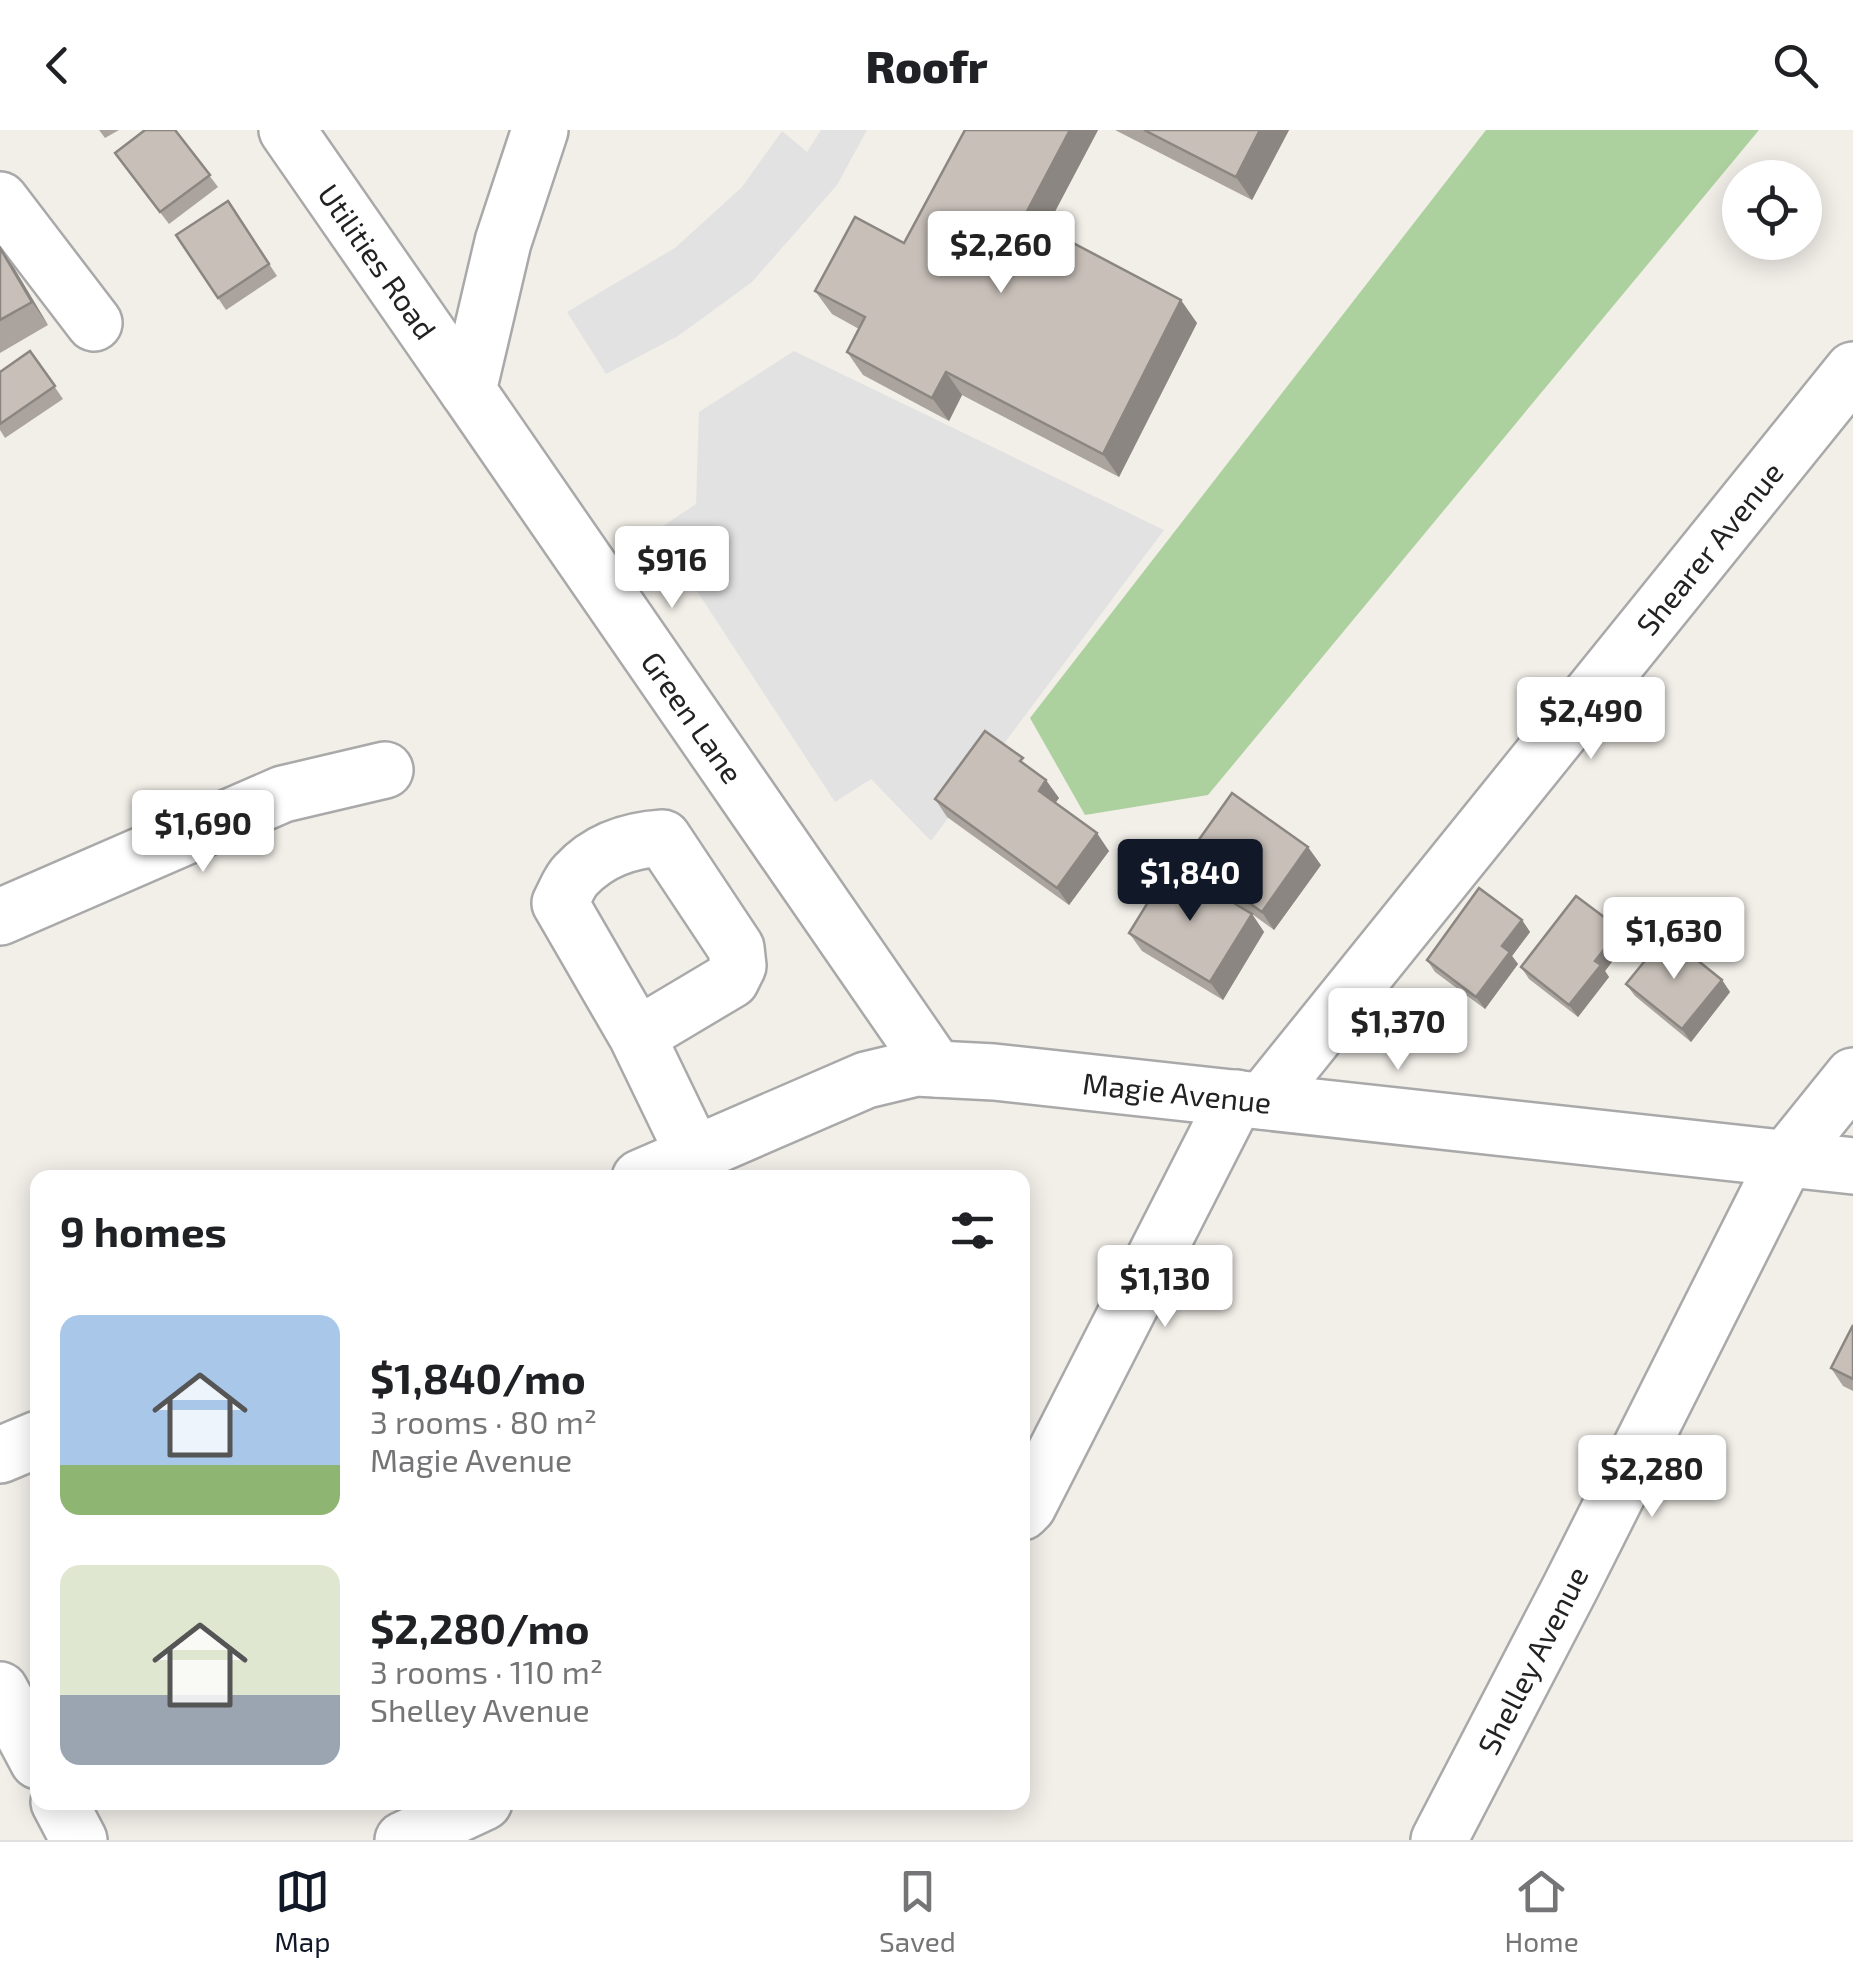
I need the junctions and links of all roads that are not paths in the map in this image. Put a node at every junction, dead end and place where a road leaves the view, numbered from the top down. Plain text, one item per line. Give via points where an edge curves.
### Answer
1 (287, 130) edge
2 (540, 130) edge
3 (0, 200) edge
4 (94, 324) dead end
5 (1853, 370) edge
6 (468, 392) junction
7 (386, 770) dead end
8 (0, 917) edge
9 (637, 1036) dead end
10 (936, 1069) junction
11 (1853, 1076) edge
12 (1250, 1099) junction
13 (694, 1154) junction
14 (1786, 1158) junction
15 (1853, 1166) edge
16 (658, 1170) edge
17 (30, 1443) edge
18 (0, 1456) edge
19 (1030, 1502) edge
20 (0, 1690) edge
21 (30, 1746) edge
22 (63, 1810) edge
23 (467, 1810) edge
24 (79, 1840) edge
25 (403, 1840) edge
26 (1439, 1840) edge

1 - 6 street, Utilities Road
2 - 6 street via 503,242
3 - 4 street
5 - 12 street, Shearer Avenue
6 - 10 street, Green Lane
7 - 8 street via 283,794
9 - 13 street
10 - 12 street, Magie Avenue
10 - 13 street, Magie Avenue via 866,1080
11 - 14 street, Shelley Avenue
12 - 14 street, Magie Avenue
12 - 19 street, Shearer Avenue
13 - 16 street, Magie Avenue
14 - 15 street, Magie Avenue
14 - 26 street, Shelley Avenue
17 - 18 street
20 - 21 street
22 - 24 street
23 - 25 street

